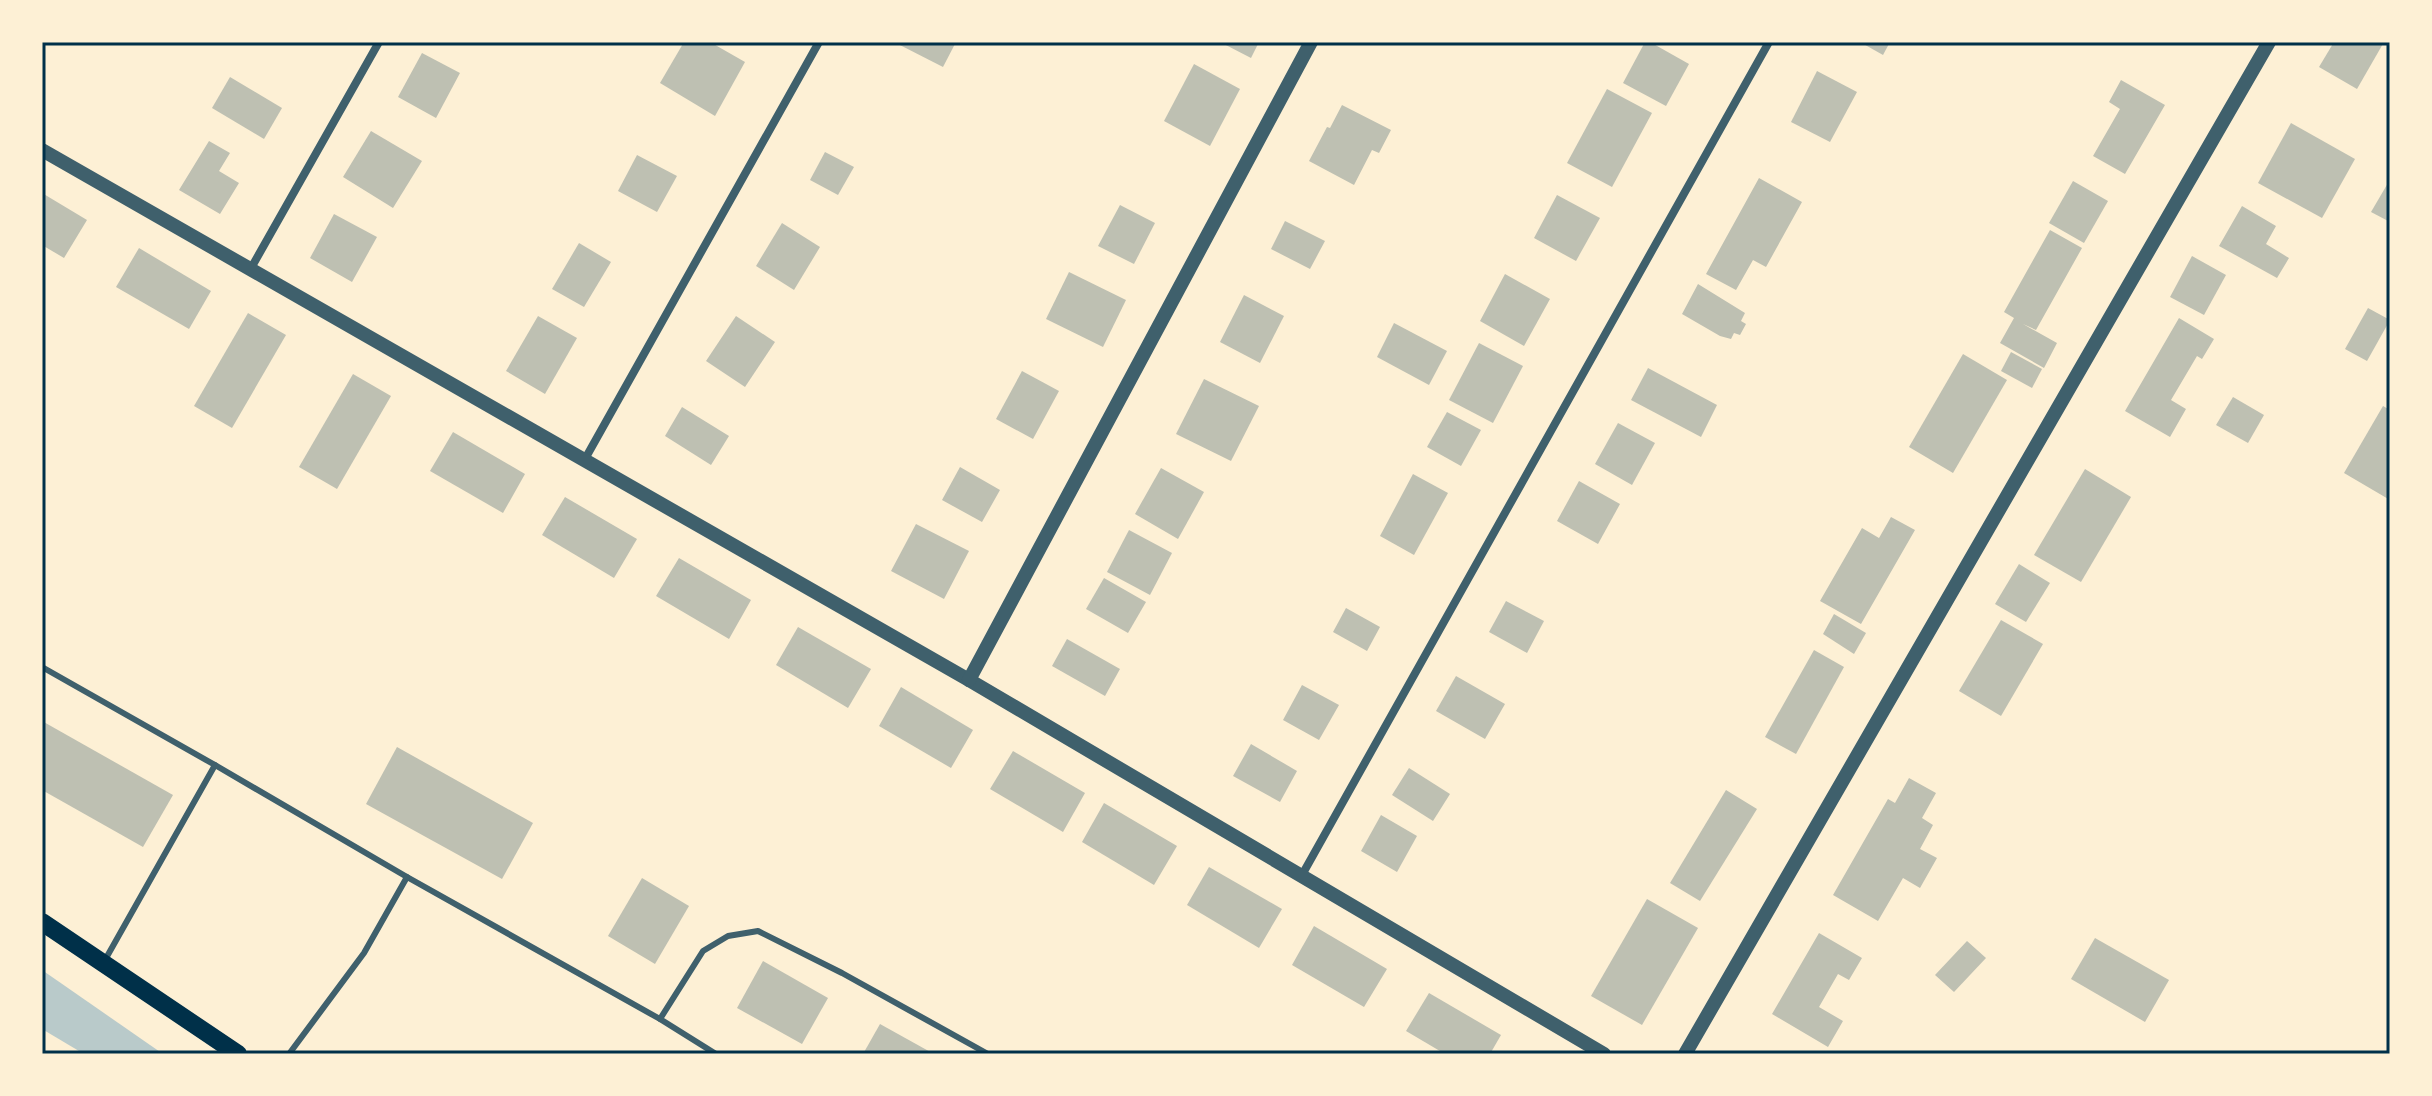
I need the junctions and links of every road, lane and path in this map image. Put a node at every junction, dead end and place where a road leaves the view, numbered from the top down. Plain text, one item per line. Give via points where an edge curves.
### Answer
1 (379, 42) edge
2 (819, 42) edge
3 (1311, 42) edge
4 (1769, 42) edge
5 (2269, 42) edge
6 (42, 150) edge
7 (250, 270) junction
8 (585, 459) junction
9 (42, 667) edge
10 (969, 680) junction
11 (215, 765) junction
12 (1302, 875) junction
13 (407, 877) junction
14 (42, 922) edge
15 (103, 963) junction
16 (660, 1019) junction
17 (986, 1053) edge
18 (238, 1054) edge
19 (289, 1054) edge
20 (716, 1054) edge
21 (1604, 1054) edge
22 (1685, 1054) edge

1 - 7 street
2 - 8 street
3 - 10 street
4 - 12 street
5 - 22 street
6 - 7 street
7 - 8 street
8 - 10 street
9 - 11 lane
10 - 12 street
11 - 13 lane
11 - 15 lane
12 - 21 street
13 - 16 lane
13 - 19 lane via 364,953
14 - 15 main road
15 - 18 main road
16 - 17 lane via 703,951 728,936 758,931
16 - 20 lane

